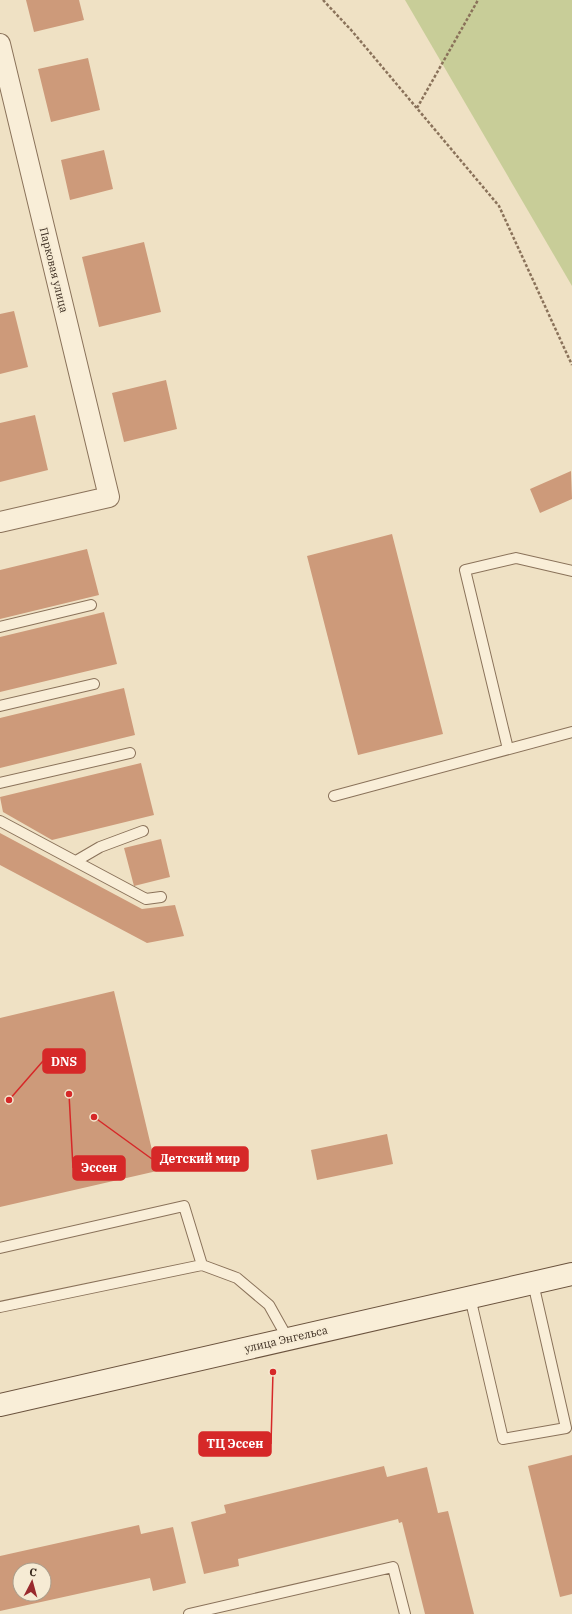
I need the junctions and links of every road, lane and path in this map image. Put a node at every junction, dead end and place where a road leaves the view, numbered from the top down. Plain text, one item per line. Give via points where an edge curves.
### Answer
1 (323, 0) edge
2 (478, 0) edge
3 (0, 44) edge
4 (417, 108) junction
5 (572, 365) edge
6 (0, 522) edge
7 (572, 571) edge
8 (91, 605) dead end
9 (0, 627) edge
10 (94, 684) dead end
11 (0, 706) edge
12 (572, 732) edge
13 (508, 749) junction
14 (130, 753) dead end
15 (0, 783) edge
16 (334, 796) dead end
17 (0, 821) edge
18 (143, 831) dead end
19 (76, 861) junction
20 (161, 897) dead end
21 (0, 1248) edge
22 (202, 1264) junction
23 (572, 1274) edge
24 (533, 1283) junction
25 (470, 1297) junction
26 (0, 1307) edge
27 (288, 1338) junction
28 (0, 1405) edge
29 (189, 1614) edge
30 (405, 1614) edge

1 - 4 path
2 - 4 path
3 - 6 street, Парковая улица via 109,497
4 - 5 path via 499,206
7 - 13 lane via 516,558 465,570
8 - 9 lane
10 - 11 lane
12 - 13 lane
13 - 16 lane
14 - 15 lane
17 - 19 lane
18 - 19 lane via 100,846
19 - 20 lane via 146,899
21 - 22 lane via 184,1206
22 - 26 lane
22 - 27 lane via 236,1278 269,1305
23 - 24 main road, улица Энгельса
24 - 25 main road, улица Энгельса
24 - 25 lane via 566,1428 502,1439
25 - 27 main road, улица Энгельса
27 - 28 main road, улица Энгельса
29 - 30 lane via 393,1567

